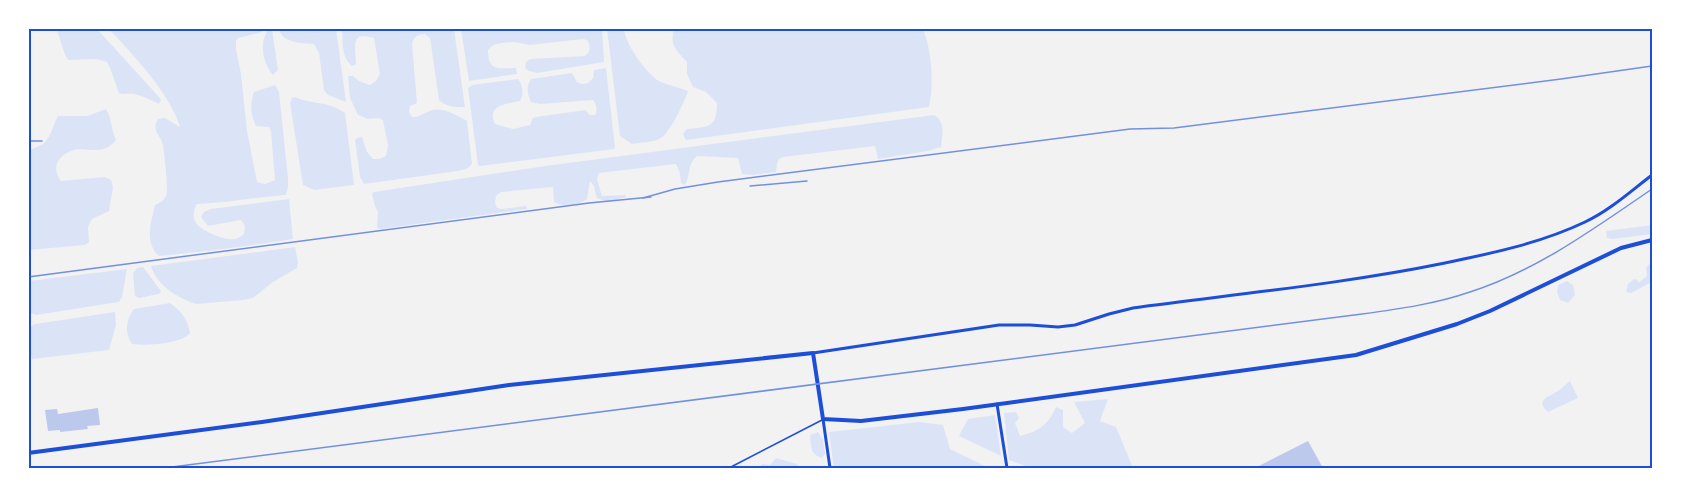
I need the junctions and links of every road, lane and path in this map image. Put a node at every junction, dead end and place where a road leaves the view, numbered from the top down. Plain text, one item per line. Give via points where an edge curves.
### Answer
1 (1653, 175) edge
2 (1653, 240) edge
3 (813, 353) junction
4 (997, 404) junction
5 (823, 420) junction
6 (28, 453) edge
7 (729, 468) edge
8 (830, 468) edge
9 (1007, 468) edge

1 - 3 street via 1588,221 1526,245 1484,255 1344,282 1133,308 1075,325 999,325
2 - 4 street via 1621,248 1468,320 1356,355
3 - 5 street
3 - 6 street via 509,386
4 - 5 street via 861,422
4 - 9 street
5 - 7 lane
5 - 8 street

